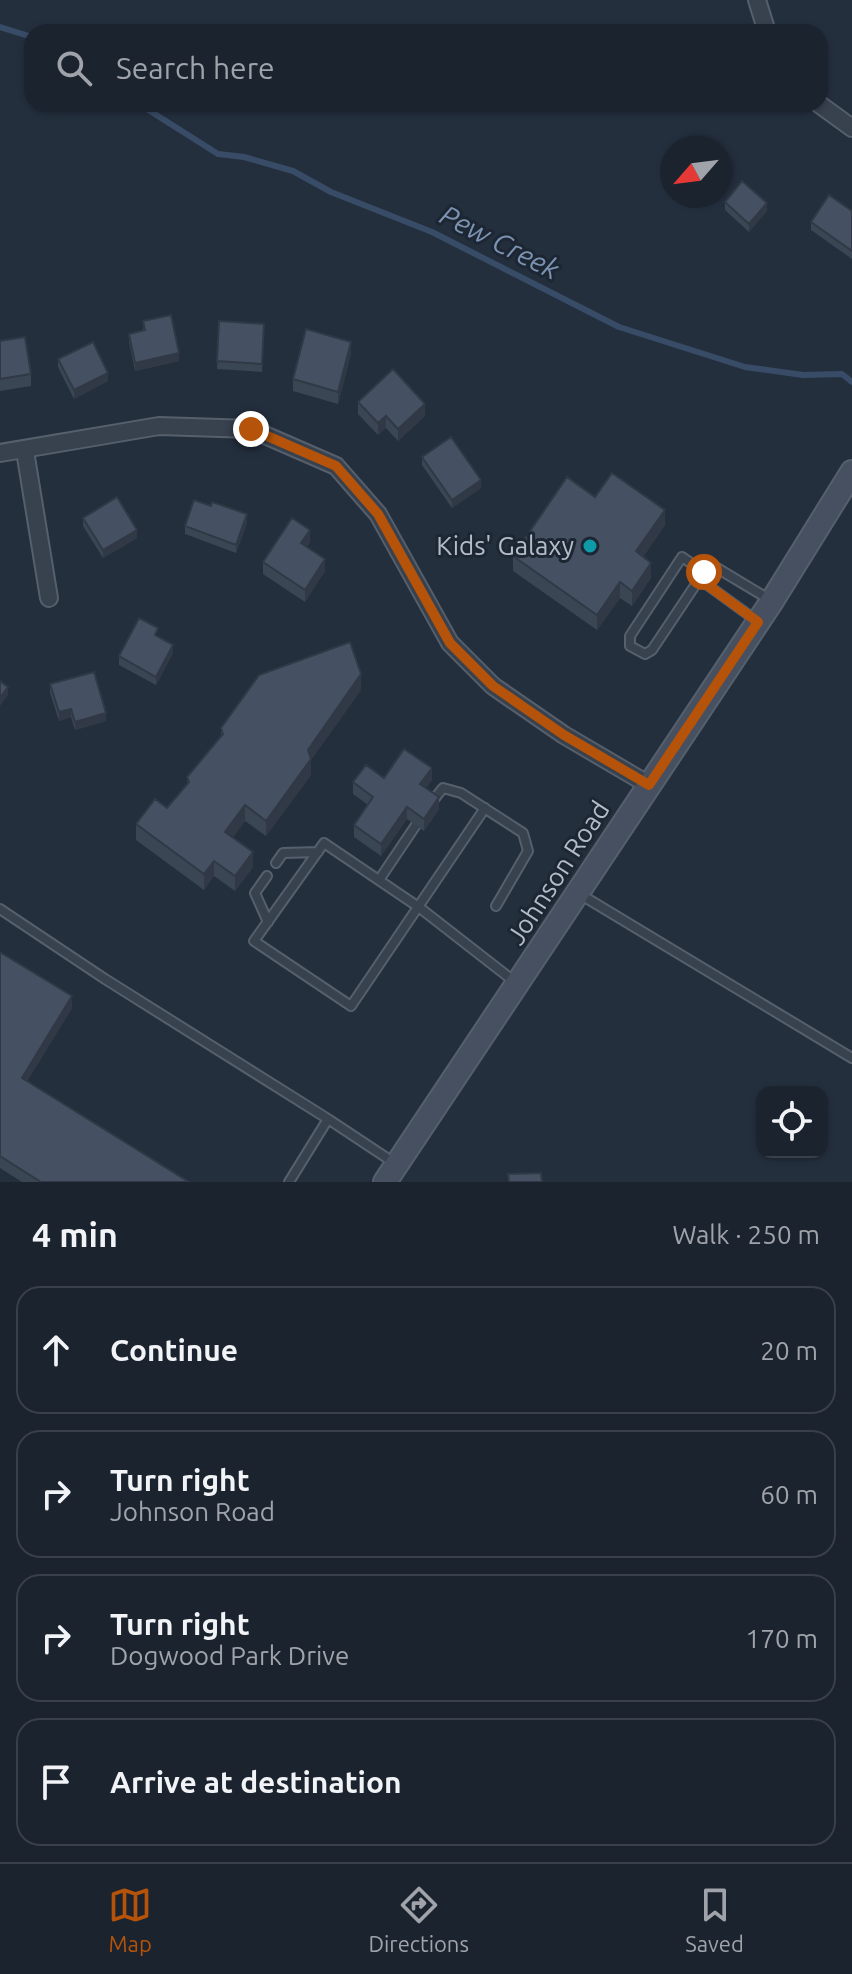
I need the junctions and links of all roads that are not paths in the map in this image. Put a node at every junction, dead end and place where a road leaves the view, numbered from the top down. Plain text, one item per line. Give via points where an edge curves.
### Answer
1 (757, 0) edge
2 (764, 24) edge
3 (828, 111) edge
4 (852, 128) edge
5 (25, 451) junction
6 (0, 453) edge
7 (852, 472) edge
8 (704, 572) junction
9 (49, 598) dead end
10 (772, 601) junction
11 (758, 622) junction
12 (649, 785) junction
13 (431, 804) edge
14 (485, 808) junction
15 (416, 825) edge
16 (318, 852) junction
17 (276, 863) dead end
18 (267, 876) dead end
19 (379, 880) junction
20 (578, 893) junction
21 (496, 906) dead end
22 (420, 908) junction
23 (0, 909) edge
24 (268, 922) junction
25 (519, 984) junction
26 (852, 1058) edge
27 (328, 1119) junction
28 (391, 1174) edge
29 (289, 1182) edge

1 - 2 street
3 - 4 street
5 - 6 street
5 - 9 street
5 - 12 street via 159,426 251,429 336,466 378,514 450,643 493,686
7 - 10 street, Johnson Road
8 - 8 lane via 682,557 630,636 630,646 645,654 652,650
8 - 10 lane via 717,568
8 - 11 lane via 706,584
10 - 11 street, Johnson Road
11 - 12 street, Johnson Road
12 - 20 street, Johnson Road
13 - 14 lane via 443,788
14 - 21 lane via 523,833 528,851
14 - 22 lane
15 - 19 lane
16 - 17 lane via 283,853
16 - 19 lane via 324,843
16 - 24 lane
18 - 24 lane via 255,893
19 - 22 lane
20 - 25 street, Johnson Road
20 - 26 lane
22 - 24 lane via 351,1006 254,941
22 - 25 lane
23 - 27 lane
25 - 28 street, Johnson Road
27 - 28 lane
27 - 29 lane

